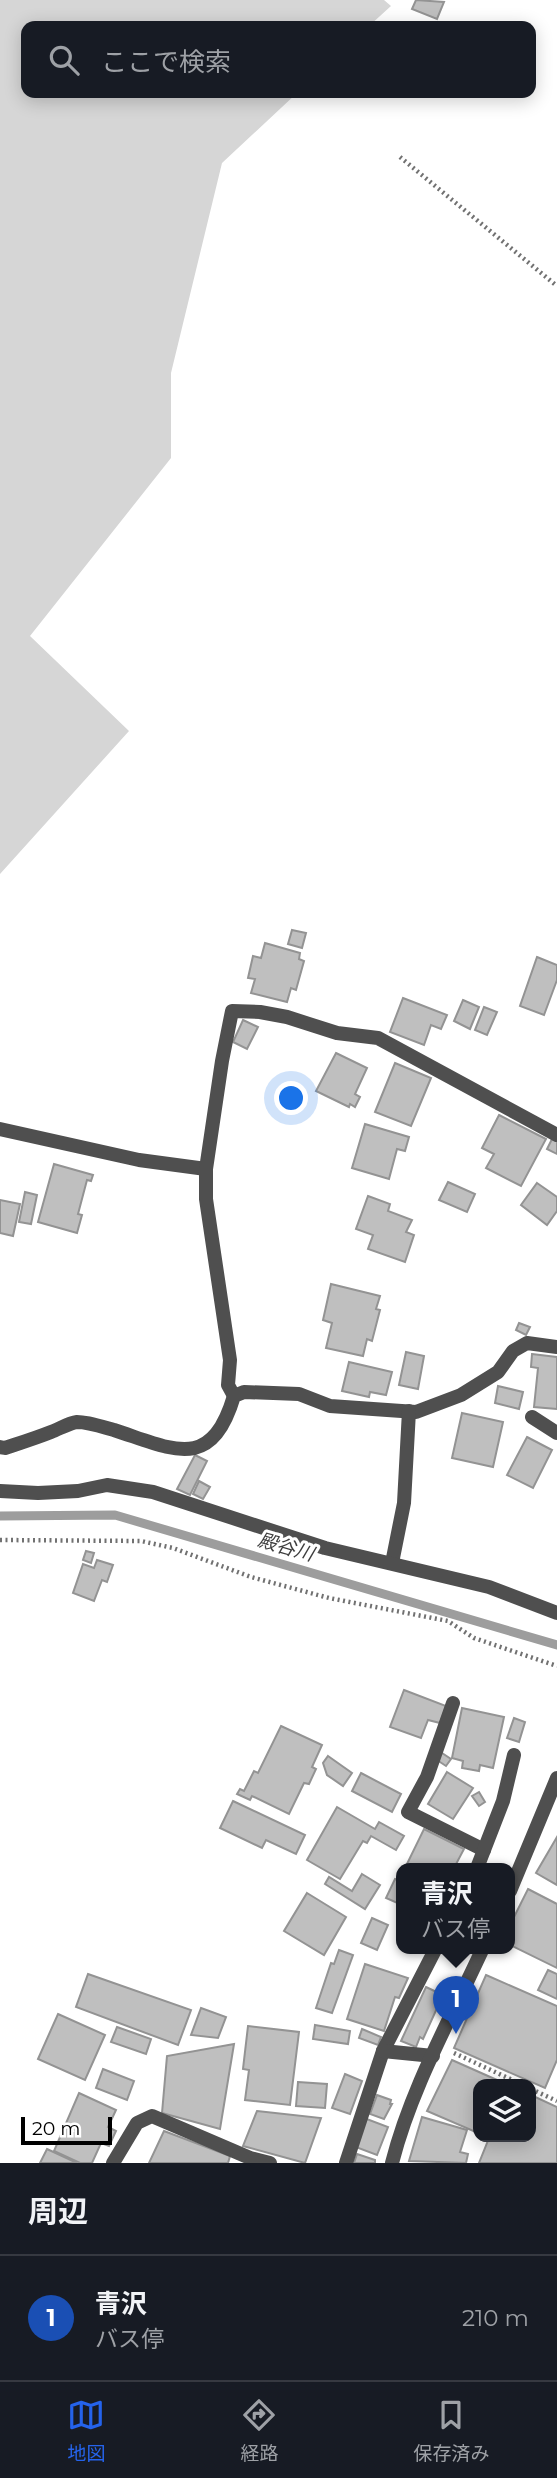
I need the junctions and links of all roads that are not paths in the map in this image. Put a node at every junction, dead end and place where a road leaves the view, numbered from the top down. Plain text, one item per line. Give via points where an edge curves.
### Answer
1 (0, 1129) edge
2 (557, 1135) edge
3 (206, 1169) junction
4 (557, 1347) edge
5 (234, 1396) junction
6 (409, 1411) junction
7 (532, 1417) dead end
8 (557, 1433) edge
9 (0, 1447) edge
10 (0, 1491) edge
11 (392, 1563) junction
12 (557, 1612) edge
13 (453, 1703) dead end
14 (514, 1755) dead end
15 (557, 1778) edge
16 (484, 1850) junction
17 (479, 1863) edge
18 (515, 1879) edge
19 (433, 1954) edge
20 (480, 1954) edge
21 (383, 2051) junction
22 (435, 2051) junction
23 (113, 2163) edge
24 (271, 2163) edge
25 (346, 2163) edge
26 (392, 2163) edge

1 - 3 street via 139,1160
2 - 3 street via 378,1038 337,1033 260,1012 232,1012
3 - 5 street via 206,1199 230,1360 228,1385
4 - 6 street via 527,1343 513,1351 498,1371 461,1395
5 - 6 street via 244,1392 299,1394 330,1406
5 - 9 street via 216,1438 200,1447 163,1446 76,1422
6 - 11 street via 404,1503
7 - 8 street
10 - 11 street via 78,1491 107,1485 153,1492 325,1548
11 - 12 street via 489,1587
13 - 16 street via 427,1777 408,1812
14 - 16 street
15 - 18 street
16 - 17 street
19 - 21 street
20 - 22 street
21 - 22 street
21 - 25 street
22 - 26 street via 399,2134
23 - 24 street via 137,2123 152,2116

